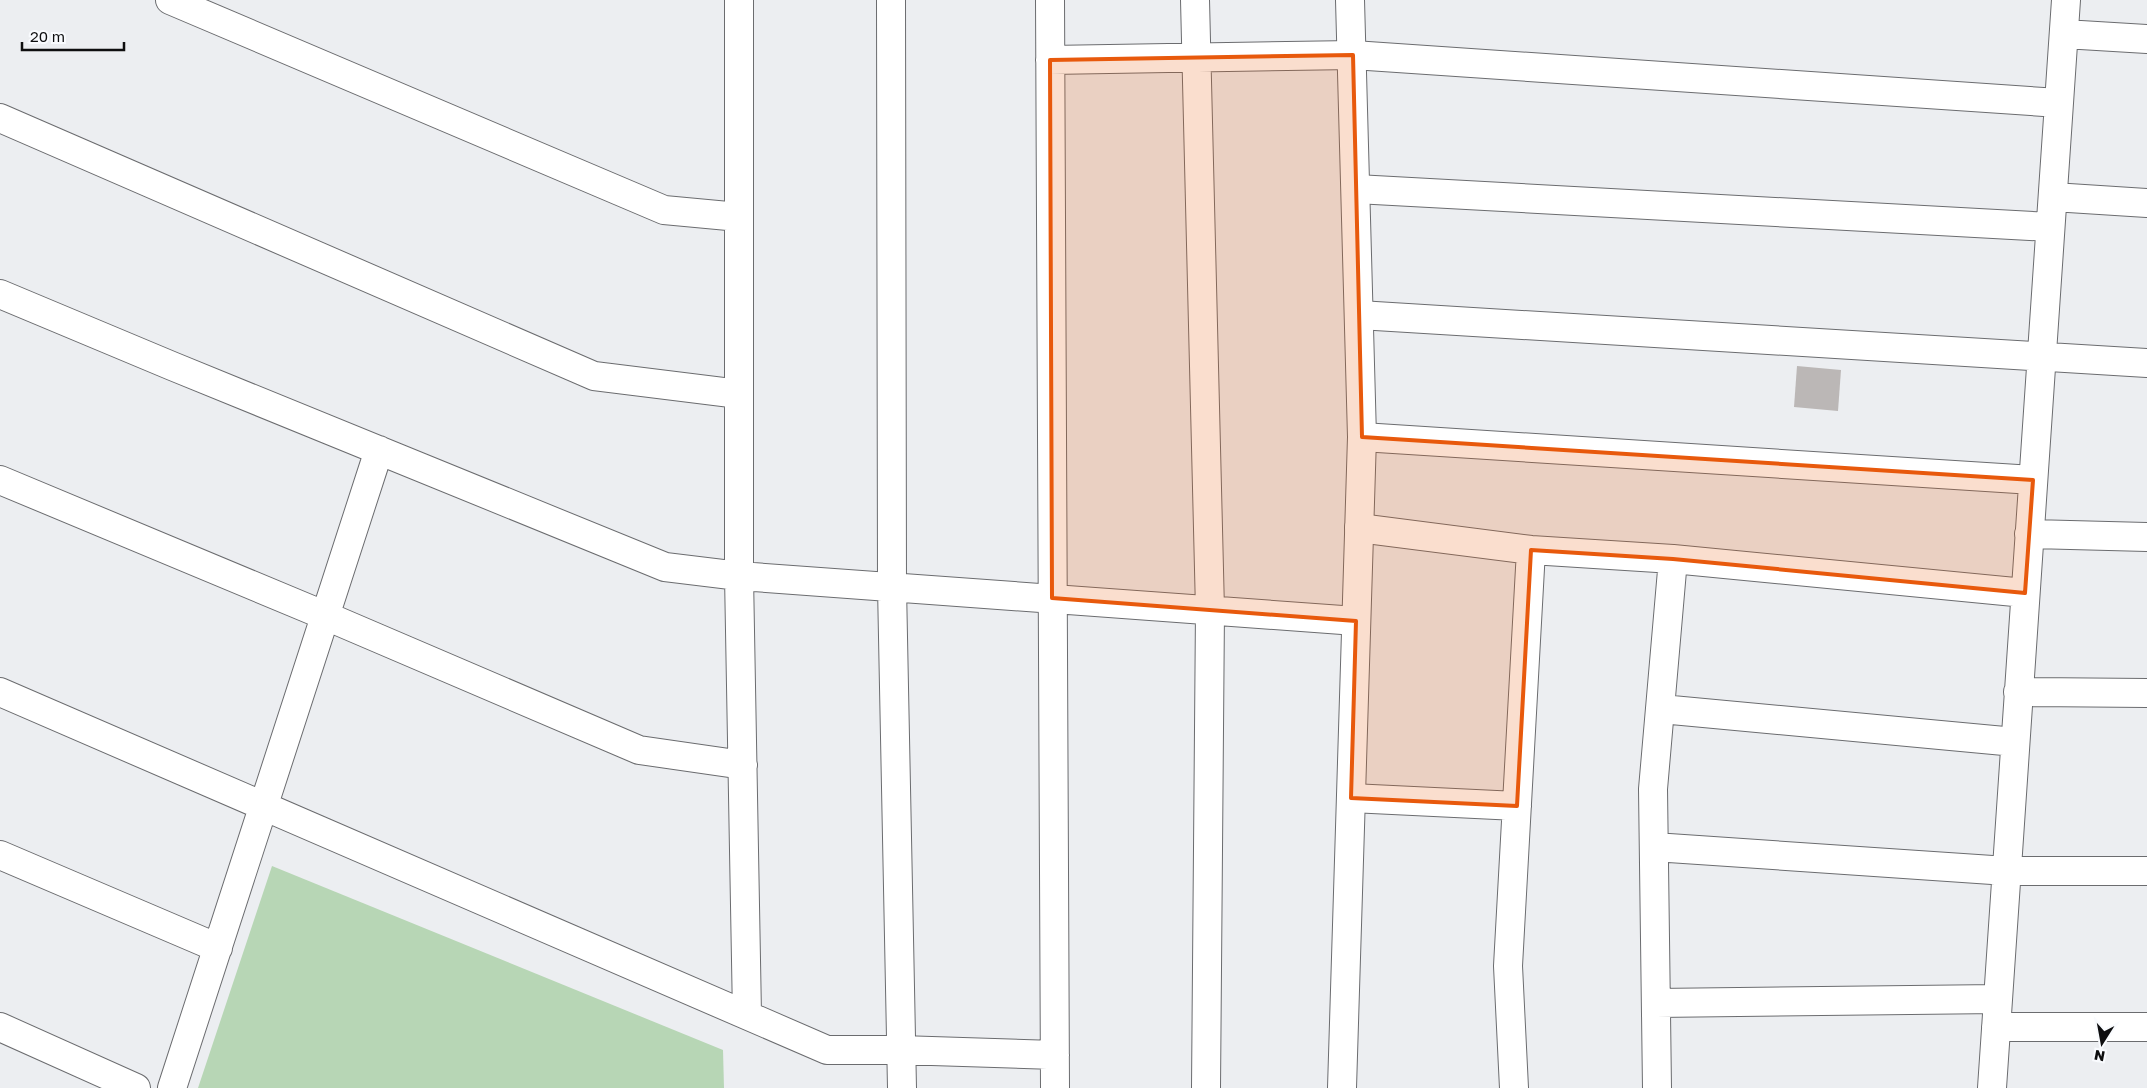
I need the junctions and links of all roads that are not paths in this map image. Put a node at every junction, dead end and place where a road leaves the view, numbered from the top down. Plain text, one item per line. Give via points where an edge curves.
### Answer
1 (170, 0) edge
2 (739, 0) edge
3 (891, 0) edge
4 (1050, 0) edge
5 (1195, 0) edge
6 (1350, 0) edge
7 (2066, 0) edge
8 (2064, 34) junction
9 (2147, 39) edge
10 (1353, 55) junction
11 (1196, 58) junction
12 (1050, 60) junction
13 (2059, 103) junction
14 (0, 118) edge
15 (1356, 189) junction
16 (2053, 197) junction
17 (2147, 203) edge
18 (739, 217) junction
19 (2050, 227) junction
20 (0, 294) edge
21 (1359, 315) junction
22 (2041, 358) junction
23 (2147, 363) edge
24 (740, 394) junction
25 (1362, 437) junction
26 (379, 450) junction
27 (0, 480) edge
28 (2033, 480) junction
29 (1359, 528) junction
30 (2029, 534) junction
31 (2147, 537) edge
32 (1531, 550) junction
33 (1673, 559) junction
34 (739, 576) junction
35 (892, 587) junction
36 (2025, 593) junction
37 (1052, 598) junction
38 (1210, 610) junction
39 (326, 616) junction
40 (1356, 621) junction
41 (0, 692) edge
42 (2018, 692) junction
43 (2147, 693) edge
44 (1661, 709) junction
45 (2015, 742) junction
46 (743, 765) junction
47 (1351, 798) junction
48 (264, 806) junction
49 (1517, 806) junction
50 (1654, 847) junction
51 (0, 855) edge
52 (2007, 871) junction
53 (2147, 871) edge
54 (218, 948) junction
55 (1998, 999) junction
56 (1656, 1002) junction
57 (747, 1015) junction
58 (0, 1027) edge
59 (1996, 1027) junction
60 (2147, 1027) edge
61 (900, 1050) junction
62 (1055, 1055) junction
63 (136, 1088) edge
64 (172, 1088) edge
65 (902, 1088) edge
66 (1055, 1088) edge
67 (1206, 1088) edge
68 (1342, 1088) edge
69 (1514, 1088) edge
70 (1658, 1088) edge
71 (1992, 1088) edge

1 - 18 street via 664,210
2 - 18 street
3 - 35 street
4 - 12 street
5 - 11 street
6 - 10 street
7 - 8 street
8 - 9 street
8 - 13 street
10 - 11 street
10 - 13 street
10 - 15 street
11 - 12 street
11 - 38 street
12 - 37 street
13 - 16 street
14 - 24 street via 594,376
15 - 19 street
15 - 21 street
16 - 17 street
16 - 19 street
18 - 24 street
19 - 22 street
20 - 26 street
21 - 22 street
21 - 25 street
22 - 23 street
22 - 28 street
24 - 34 street
25 - 28 street
25 - 29 street
26 - 34 street via 665,567
26 - 39 street
27 - 39 street
28 - 30 street
29 - 32 street
29 - 40 street
30 - 31 street
30 - 36 street
32 - 33 street
32 - 49 street
33 - 36 street
33 - 44 street
34 - 35 street
34 - 46 street
35 - 37 street
35 - 61 street
36 - 42 street
37 - 38 street
37 - 62 street
38 - 40 street
38 - 67 street
39 - 46 street via 639,750
39 - 48 street
40 - 47 street
41 - 48 street
42 - 43 street
42 - 45 street
44 - 45 street
44 - 50 street via 1653,789
45 - 52 street
46 - 57 street
47 - 49 street
47 - 68 street
48 - 54 street
48 - 57 street
49 - 69 street via 1508,966
50 - 52 street
50 - 56 street
51 - 54 street
52 - 53 street
52 - 55 street
54 - 64 street
55 - 56 street
55 - 59 street
56 - 70 street
57 - 61 street via 827,1050
58 - 63 street
59 - 60 street
59 - 71 street
61 - 62 street
61 - 65 street
62 - 66 street

